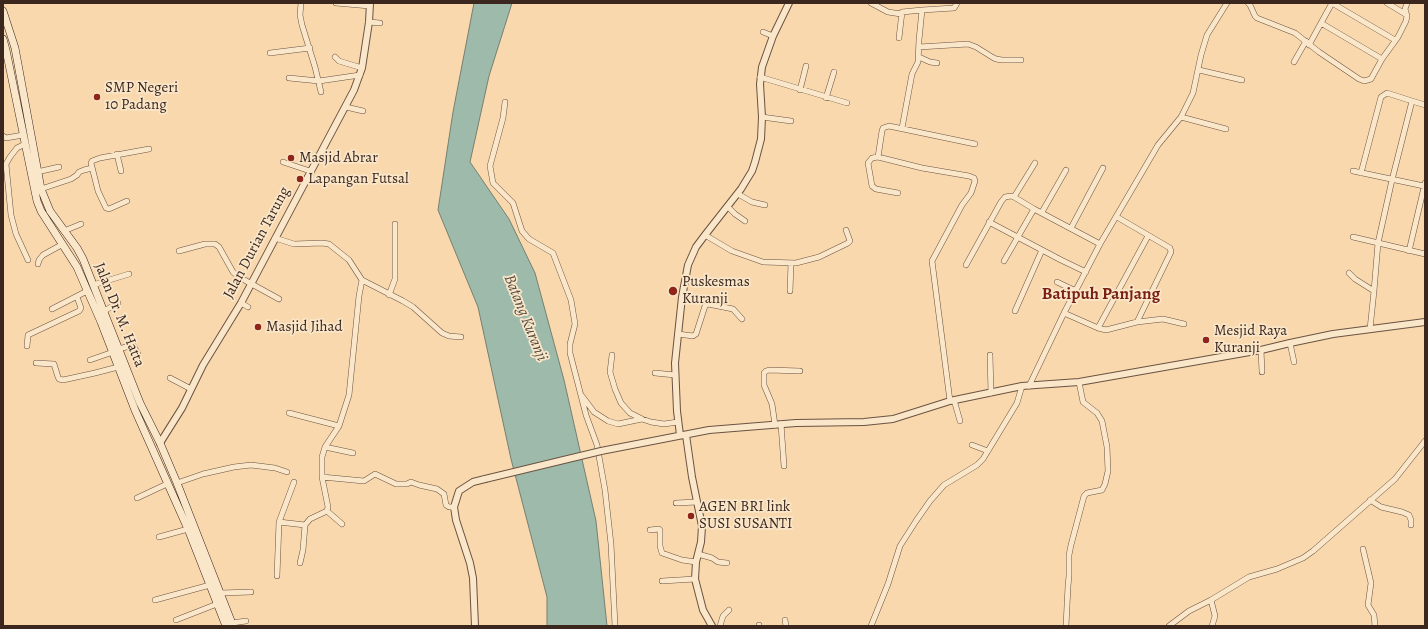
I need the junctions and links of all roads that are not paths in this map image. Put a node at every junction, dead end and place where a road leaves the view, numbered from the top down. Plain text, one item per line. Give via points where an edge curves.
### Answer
1 (301, 3) edge
2 (336, 3) edge
3 (789, 3) edge
4 (871, 3) edge
5 (956, 3) edge
6 (1227, 3) edge
7 (1248, 3) edge
8 (1332, 3) edge
9 (1387, 3) edge
10 (1407, 3) edge
11 (370, 4) edge
12 (922, 10) junction
13 (3, 11) edge
14 (901, 14) junction
15 (1407, 15) junction
16 (369, 22) junction
17 (380, 23) dead end
18 (1321, 23) junction
19 (763, 32) dead end
20 (773, 36) junction
21 (899, 38) dead end
22 (3, 39) edge
23 (1395, 40) junction
24 (1307, 43) junction
25 (919, 47) junction
26 (310, 48) junction
27 (270, 53) dead end
28 (919, 56) junction
29 (335, 57) dead end
30 (1382, 59) junction
31 (1021, 60) dead end
32 (1294, 62) dead end
33 (937, 63) dead end
34 (806, 66) dead end
35 (1199, 70) junction
36 (361, 71) junction
37 (834, 72) dead end
38 (760, 77) junction
39 (289, 78) dead end
40 (1242, 80) dead end
41 (319, 81) junction
42 (800, 90) junction
43 (321, 92) dead end
44 (826, 98) junction
45 (1412, 101) junction
46 (505, 102) dead end
47 (846, 103) dead end
48 (1425, 105) edge
49 (346, 107) junction
50 (363, 111) dead end
51 (762, 117) junction
52 (1181, 117) junction
53 (792, 121) dead end
54 (902, 128) junction
55 (1226, 129) dead end
56 (23, 135) junction
57 (3, 136) edge
58 (25, 144) junction
59 (975, 144) dead end
60 (149, 149) dead end
61 (117, 154) junction
62 (878, 157) junction
63 (284, 162) dead end
64 (1035, 162) dead end
65 (59, 167) dead end
66 (92, 168) junction
67 (1103, 168) dead end
68 (1066, 170) dead end
69 (121, 171) dead end
70 (310, 171) junction
71 (1353, 171) dead end
72 (37, 172) junction
73 (1361, 173) junction
74 (1392, 180) junction
75 (1425, 185) edge
76 (41, 188) junction
77 (898, 193) dead end
78 (738, 194) junction
79 (1014, 197) junction
80 (127, 201) dead end
81 (765, 205) dead end
82 (728, 207) junction
83 (1034, 209) junction
84 (1042, 212) junction
85 (1117, 216) junction
86 (745, 221) dead end
87 (989, 222) junction
88 (81, 224) dead end
89 (395, 224) dead end
90 (1071, 228) junction
91 (846, 230) dead end
92 (64, 231) junction
93 (705, 235) junction
94 (1148, 236) junction
95 (1353, 237) dead end
96 (275, 238) junction
97 (1018, 238) junction
98 (1378, 243) junction
99 (63, 244) junction
100 (1100, 244) junction
101 (1042, 250) junction
102 (1409, 250) junction
103 (179, 251) dead end
104 (1425, 254) edge
105 (28, 260) dead end
106 (1004, 261) dead end
107 (790, 263) junction
108 (38, 264) dead end
109 (966, 265) dead end
110 (1086, 272) junction
111 (1349, 273) dead end
112 (129, 274) dead end
113 (362, 280) junction
114 (251, 282) junction
115 (1057, 282) dead end
116 (93, 285) junction
117 (87, 291) junction
118 (790, 291) dead end
119 (1076, 291) junction
120 (1374, 291) junction
121 (389, 295) junction
122 (77, 297) junction
123 (279, 299) dead end
124 (118, 303) dead end
125 (241, 303) junction
126 (248, 307) dead end
127 (52, 309) dead end
128 (104, 311) junction
129 (1015, 311) dead end
130 (1064, 313) junction
131 (742, 319) dead end
132 (1137, 322) junction
133 (1425, 322) edge
134 (1184, 324) dead end
135 (1098, 328) junction
136 (1370, 329) junction
137 (678, 334) junction
138 (462, 338) dead end
139 (1290, 343) junction
140 (27, 346) dead end
141 (116, 350) junction
142 (1261, 350) junction
143 (138, 354) dead end
144 (990, 354) dead end
145 (612, 355) dead end
146 (90, 360) dead end
147 (1294, 362) dead end
148 (36, 363) dead end
149 (118, 366) junction
150 (800, 371) dead end
151 (1262, 372) dead end
152 (655, 373) dead end
153 (675, 375) junction
154 (170, 378) dead end
155 (128, 381) junction
156 (1079, 382) junction
157 (1026, 386) junction
158 (191, 389) junction
159 (991, 392) junction
160 (581, 395) junction
161 (952, 401) junction
162 (289, 413) dead end
163 (642, 419) junction
164 (960, 421) dead end
165 (678, 422) junction
166 (778, 424) junction
167 (339, 426) junction
168 (683, 435) junction
169 (1425, 441) edge
170 (160, 443) junction
171 (972, 445) dead end
172 (325, 447) junction
173 (988, 451) junction
174 (353, 453) dead end
175 (784, 466) dead end
176 (287, 472) dead end
177 (322, 477) junction
178 (294, 482) dead end
179 (177, 483) junction
180 (167, 484) junction
181 (137, 498) dead end
182 (1370, 500) junction
183 (697, 502) junction
184 (676, 503) dead end
185 (454, 507) junction
186 (328, 511) junction
187 (279, 522) junction
188 (342, 524) dead end
189 (305, 525) junction
190 (1411, 525) dead end
191 (188, 529) junction
192 (650, 530) dead end
193 (159, 537) dead end
194 (1363, 549) dead end
195 (698, 554) junction
196 (696, 562) junction
197 (300, 563) dead end
198 (727, 563) dead end
199 (277, 576) dead end
200 (695, 579) junction
201 (662, 581) dead end
202 (210, 585) junction
203 (251, 592) dead end
204 (221, 594) junction
205 (155, 600) dead end
206 (1212, 600) junction
207 (217, 604) junction
208 (728, 610) dead end
209 (176, 620) dead end
210 (785, 620) dead end
211 (246, 621) dead end
212 (229, 624) edge
213 (475, 626) edge
214 (615, 626) edge
215 (712, 626) edge
216 (720, 626) edge
217 (786, 626) edge
218 (871, 626) edge
219 (1066, 626) edge
220 (1169, 626) edge
221 (1212, 626) edge
222 (1375, 626) edge

1 - 26 street via 300,15
2 - 11 street
3 - 20 street
4 - 14 street via 888,12
5 - 12 street via 954,8
6 - 35 street via 1207,35
7 - 24 street via 1257,18 1295,33
8 - 18 street
8 - 23 street
9 - 15 street
10 - 15 street
11 - 16 street, Jalan Durian Tarung
12 - 14 street
12 - 25 street
13 - 72 main road, Jalan Dr. M. Hatta via 15,48
14 - 21 street
15 - 23 street
16 - 17 street
16 - 36 street, Jalan Durian Tarung
18 - 24 street
18 - 30 street
19 - 20 street
20 - 38 street
22 - 56 main road, Jalan Dr. M. Hatta
23 - 30 street
24 - 30 street via 1361,80 1370,79
24 - 32 street
25 - 28 street
25 - 31 street via 968,44 996,59
26 - 27 street
26 - 41 street
28 - 33 street
28 - 54 street via 912,74
29 - 36 street via 339,62
34 - 42 street
35 - 40 street
35 - 52 street via 1194,93
36 - 41 street
36 - 49 street, Jalan Durian Tarung
37 - 44 street
38 - 42 street
38 - 51 street
39 - 41 street
41 - 43 street
42 - 44 street
44 - 47 street
45 - 48 street
45 - 73 street via 1387,93 1381,97
45 - 74 street
46 - 160 street via 490,166 493,183 513,203 522,231 529,239 553,253 572,306 575,324 570,353
49 - 50 street
49 - 70 street, Jalan Durian Tarung
51 - 53 street
51 - 78 street via 759,150 752,171
52 - 55 street
52 - 85 street via 1158,145
54 - 59 street
54 - 62 street via 883,128
56 - 57 street via 6,138
56 - 58 main road, Jalan Dr. M. Hatta
58 - 99 main road, Jalan Dr. M. Hatta via 37,201
58 - 105 street via 17,148 6,164 11,215 16,234
60 - 61 street
61 - 66 street via 92,161
61 - 69 street
62 - 77 street via 872,158 868,163 872,186
62 - 161 street via 969,176 976,181 932,261
63 - 70 street
64 - 79 street
65 - 72 street
66 - 76 street
66 - 80 street via 106,208 110,209
67 - 90 street
68 - 84 street
70 - 96 street, Jalan Durian Tarung
71 - 73 street
72 - 76 main road, Jalan Dr. M. Hatta
73 - 74 street
74 - 75 street
74 - 98 street
75 - 102 street
76 - 92 main road, Jalan Dr. M. Hatta via 50,211
78 - 81 street via 752,202
78 - 82 street
79 - 83 street
79 - 87 street via 1003,199
82 - 86 street
82 - 93 street
83 - 84 street
83 - 97 street
84 - 90 street
85 - 94 street
85 - 100 street
87 - 97 street
87 - 109 street
88 - 92 street
89 - 121 street via 395,279
90 - 100 street
91 - 107 street via 850,242 819,257
92 - 116 main road, Jalan Dr. M. Hatta via 82,259
93 - 107 street via 732,251 763,262
93 - 137 street via 688,265
94 - 132 street via 1170,248 1171,252
94 - 135 street
95 - 98 street
96 - 113 street via 294,244 329,244 349,260
96 - 114 street, Jalan Durian Tarung
97 - 101 street
97 - 106 street
98 - 102 street
98 - 120 street
99 - 108 street via 44,255
99 - 117 main road, Jalan Dr. M. Hatta via 77,267
100 - 110 street
101 - 110 street
101 - 129 street
102 - 104 street
103 - 114 street via 215,244 233,272
107 - 118 street
110 - 119 street
111 - 120 street
112 - 116 street
113 - 121 street
113 - 167 street via 358,296 349,395
114 - 123 street
114 - 125 street, Jalan Durian Tarung
115 - 119 street
116 - 128 main road, Jalan Dr. M. Hatta
117 - 122 street
117 - 141 main road, Jalan Dr. M. Hatta
119 - 130 street
120 - 136 street
121 - 138 street via 413,307 442,333
122 - 127 street
122 - 140 street via 81,308 79,311 28,335
124 - 128 street
125 - 126 street
125 - 158 street, Jalan Durian Tarung
128 - 141 main road, Jalan Dr. M. Hatta
130 - 135 street
130 - 157 street
131 - 137 street via 733,309 708,304 705,306 696,334
132 - 134 street via 1163,319
132 - 135 street via 1106,330
133 - 136 street
136 - 139 street
137 - 153 street
139 - 142 street
139 - 147 street
141 - 143 street via 132,345
141 - 146 street
141 - 149 main road, Jalan Dr. M. Hatta
141 - 155 main road, Jalan Dr. M. Hatta
142 - 151 street
142 - 156 street
144 - 159 street
145 - 163 street via 610,372 621,403
148 - 149 street via 54,364 58,377 63,380 95,374
149 - 155 main road, Jalan Dr. M. Hatta
150 - 166 street via 769,370 764,373 764,385
152 - 153 street
153 - 165 street
154 - 158 street
155 - 170 main road, Jalan Dr. M. Hatta
155 - 180 main road, Jalan Dr. M. Hatta via 148,442
156 - 157 street
156 - 219 street via 1083,402 1097,413 1102,421 1108,471 1102,490 1084,496 1069,555
157 - 159 street
157 - 173 street
158 - 170 street, Jalan Durian Tarung
159 - 161 street
160 - 163 street via 594,412 608,421 618,424
160 - 214 street via 597,445 605,490 611,544
161 - 164 street
161 - 166 street via 894,419
162 - 167 street
163 - 165 street via 664,424
165 - 168 street
166 - 168 street
166 - 175 street
167 - 172 street
168 - 183 street
168 - 185 street, bridge via 601,451 473,482 459,491
169 - 182 street via 1394,479
170 - 179 main road, Jalan Dr. M. Hatta
171 - 173 street
172 - 174 street
172 - 177 street
173 - 218 street via 976,465 944,485 916,521 900,546
176 - 179 street via 274,468 234,467
177 - 185 street via 364,481 375,474 396,484 411,482 437,489 444,494 446,505
177 - 186 street
178 - 187 street
179 - 204 main road, Jalan Dr. M. Hatta
180 - 181 street
180 - 191 main road, Jalan Dr. M. Hatta
182 - 190 street via 1381,507 1409,515
182 - 206 street via 1303,558 1249,577
183 - 184 street
183 - 195 street via 702,526
185 - 213 street via 473,578
186 - 188 street
186 - 189 street via 310,519
187 - 189 street
187 - 199 street
189 - 197 street via 304,550
191 - 193 street
191 - 202 main road, Jalan Dr. M. Hatta
192 - 196 street via 660,530 662,553
194 - 222 street via 1371,583 1368,604 1374,615
195 - 196 street
195 - 198 street
196 - 200 street
200 - 201 street
200 - 215 street via 703,610
202 - 205 street
202 - 207 main road, Jalan Dr. M. Hatta
203 - 204 street
204 - 212 main road, Jalan Dr. M. Hatta
206 - 220 street via 1189,611
206 - 221 street
207 - 209 street
207 - 212 main road, Jalan Dr. M. Hatta
208 - 216 street
210 - 217 street
211 - 212 street

